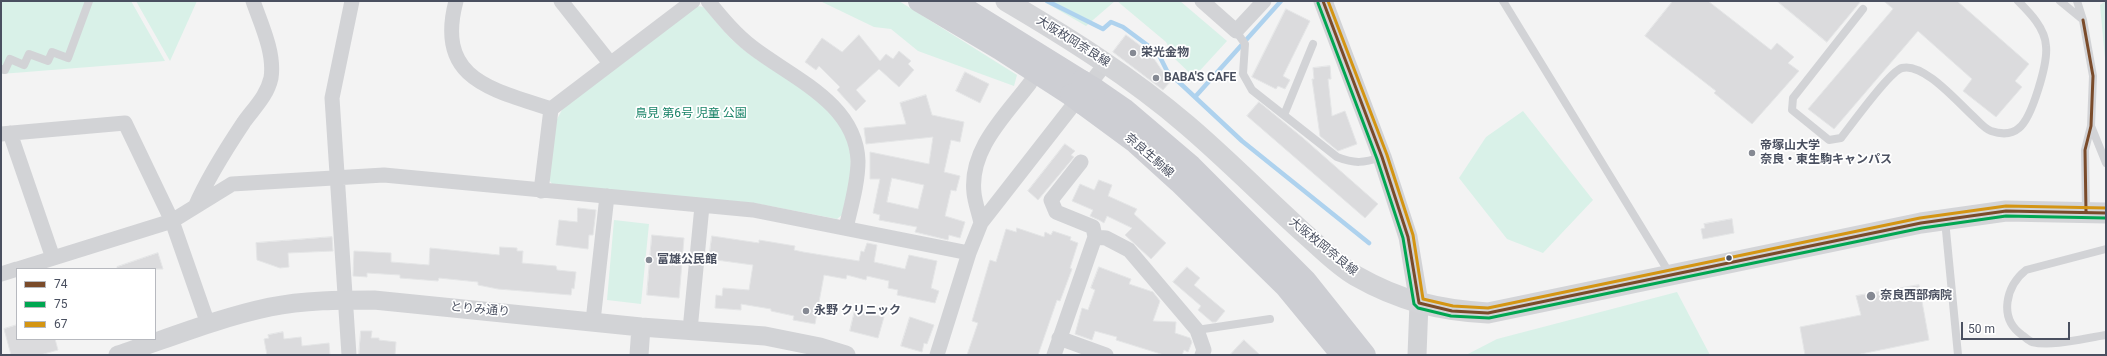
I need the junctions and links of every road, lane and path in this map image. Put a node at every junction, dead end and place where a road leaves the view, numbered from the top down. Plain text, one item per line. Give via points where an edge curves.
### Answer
1 (89, 1) edge
2 (253, 1) edge
3 (352, 1) edge
4 (456, 1) edge
5 (561, 1) edge
6 (693, 1) edge
7 (708, 1) edge
8 (920, 1) edge
9 (953, 1) edge
10 (1006, 1) edge
11 (1202, 1) edge
12 (1264, 1) edge
13 (1323, 1) edge
14 (1503, 1) edge
15 (2018, 1) edge
16 (2060, 1) edge
17 (2077, 1) edge
18 (1863, 9) dead end
19 (2083, 20) junction
20 (1236, 31) junction
21 (1313, 44) dead end
22 (610, 63) junction
23 (1106, 63) junction
24 (1, 69) edge
25 (1030, 83) dead end
26 (1083, 92) junction
27 (551, 109) junction
28 (1284, 115) junction
29 (2091, 126) junction
30 (5, 133) edge
31 (1382, 157) junction
32 (1081, 162) dead end
33 (2106, 163) edge
34 (336, 177) junction
35 (541, 191) junction
36 (607, 196) junction
37 (195, 206) junction
38 (702, 206) junction
39 (2096, 212) edge
40 (1945, 220) junction
41 (172, 221) junction
42 (981, 223) junction
43 (846, 228) junction
44 (1094, 237) junction
45 (2106, 249) edge
46 (969, 253) junction
47 (53, 258) junction
48 (21, 268) edge
49 (16, 270) edge
50 (1, 274) edge
51 (1670, 274) junction
52 (1286, 287) junction
53 (345, 300) junction
54 (1419, 303) junction
55 (1270, 319) dead end
56 (594, 321) junction
57 (208, 324) junction
58 (641, 327) junction
59 (690, 330) junction
60 (1197, 330) junction
61 (2106, 335) edge
62 (1059, 338) junction
63 (119, 355) edge
64 (349, 355) edge
65 (639, 355) edge
66 (846, 355) edge
67 (936, 355) edge
68 (1054, 355) edge
69 (1106, 355) edge
70 (1202, 355) edge
71 (1328, 355) edge
72 (1342, 355) edge
73 (1365, 355) edge
74 (1417, 355) edge
75 (1958, 355) edge

1 - 24 lane via 68,58 52,52 48,61 29,54 24,65 10,59 5,70
2 - 37 street via 270,53 271,78 263,98 223,155
3 - 34 street via 332,98
4 - 27 street via 452,15 452,45 461,64 477,81 494,90
5 - 22 street
6 - 22 street
7 - 43 street via 727,24 752,47 817,92 840,113 854,137 858,161
8 - 26 main road, 奈良生駒線 via 1000,49
9 - 26 main road, 奈良生駒線
10 - 23 main road, 大阪枚岡奈良線
11 - 20 street
12 - 20 street
13 - 31 street
14 - 51 lane
15 - 18 lane via 2040,25 2046,46 2044,63 2028,117 2019,129 2004,134 1989,131 1932,78 1915,67 1901,68 1889,78 1841,138 1829,140 1792,110 1793,98
16 - 19 lane
17 - 19 lane
19 - 29 lane via 2093,76
20 - 28 lane via 1245,44 1243,74 1252,90
21 - 28 lane
22 - 27 street
23 - 42 street
23 - 54 main road, 大阪枚岡奈良線 via 1187,125 1335,260 1374,285
25 - 42 street via 986,142 976,162 974,192
26 - 52 main road, 奈良生駒線
26 - 73 main road, 奈良生駒線 via 1124,110 1196,172 1306,280
27 - 35 street
28 - 31 lane via 1337,157 1351,162
29 - 33 lane
29 - 39 lane via 2085,150
30 - 41 street via 126,123
30 - 47 street
31 - 54 street via 1408,237
32 - 44 street via 1051,200 1056,212 1093,227
34 - 35 street via 384,175
34 - 37 street via 232,184
34 - 53 street
35 - 36 street
36 - 38 street
36 - 56 street
37 - 41 street
38 - 43 street via 753,210
38 - 59 street
39 - 40 main road, 大阪枚岡奈良線 via 2006,211
40 - 51 main road, 大阪枚岡奈良線
40 - 75 lane
41 - 47 street
41 - 57 street
42 - 46 street
43 - 46 street
44 - 60 street via 1106,238 1129,250
44 - 62 street
45 - 61 lane via 2026,270 2018,277 2008,294 2006,309 2013,329 2031,342 2054,342
46 - 67 street
47 - 48 street
49 - 50 street
51 - 54 main road, 大阪枚岡奈良線 via 1488,313 1452,311
52 - 71 main road
52 - 72 main road, 奈良生駒線
53 - 56 street, とりみ通り via 374,300
53 - 57 street, とりみ通り via 271,307
53 - 64 street
54 - 74 street
55 - 60 lane
56 - 58 street, とりみ通り
57 - 63 street, とりみ通り
58 - 59 street, とりみ通り
58 - 65 street
59 - 66 street, とりみ通り via 765,336
60 - 70 street via 1204,350
62 - 68 street
62 - 69 street

